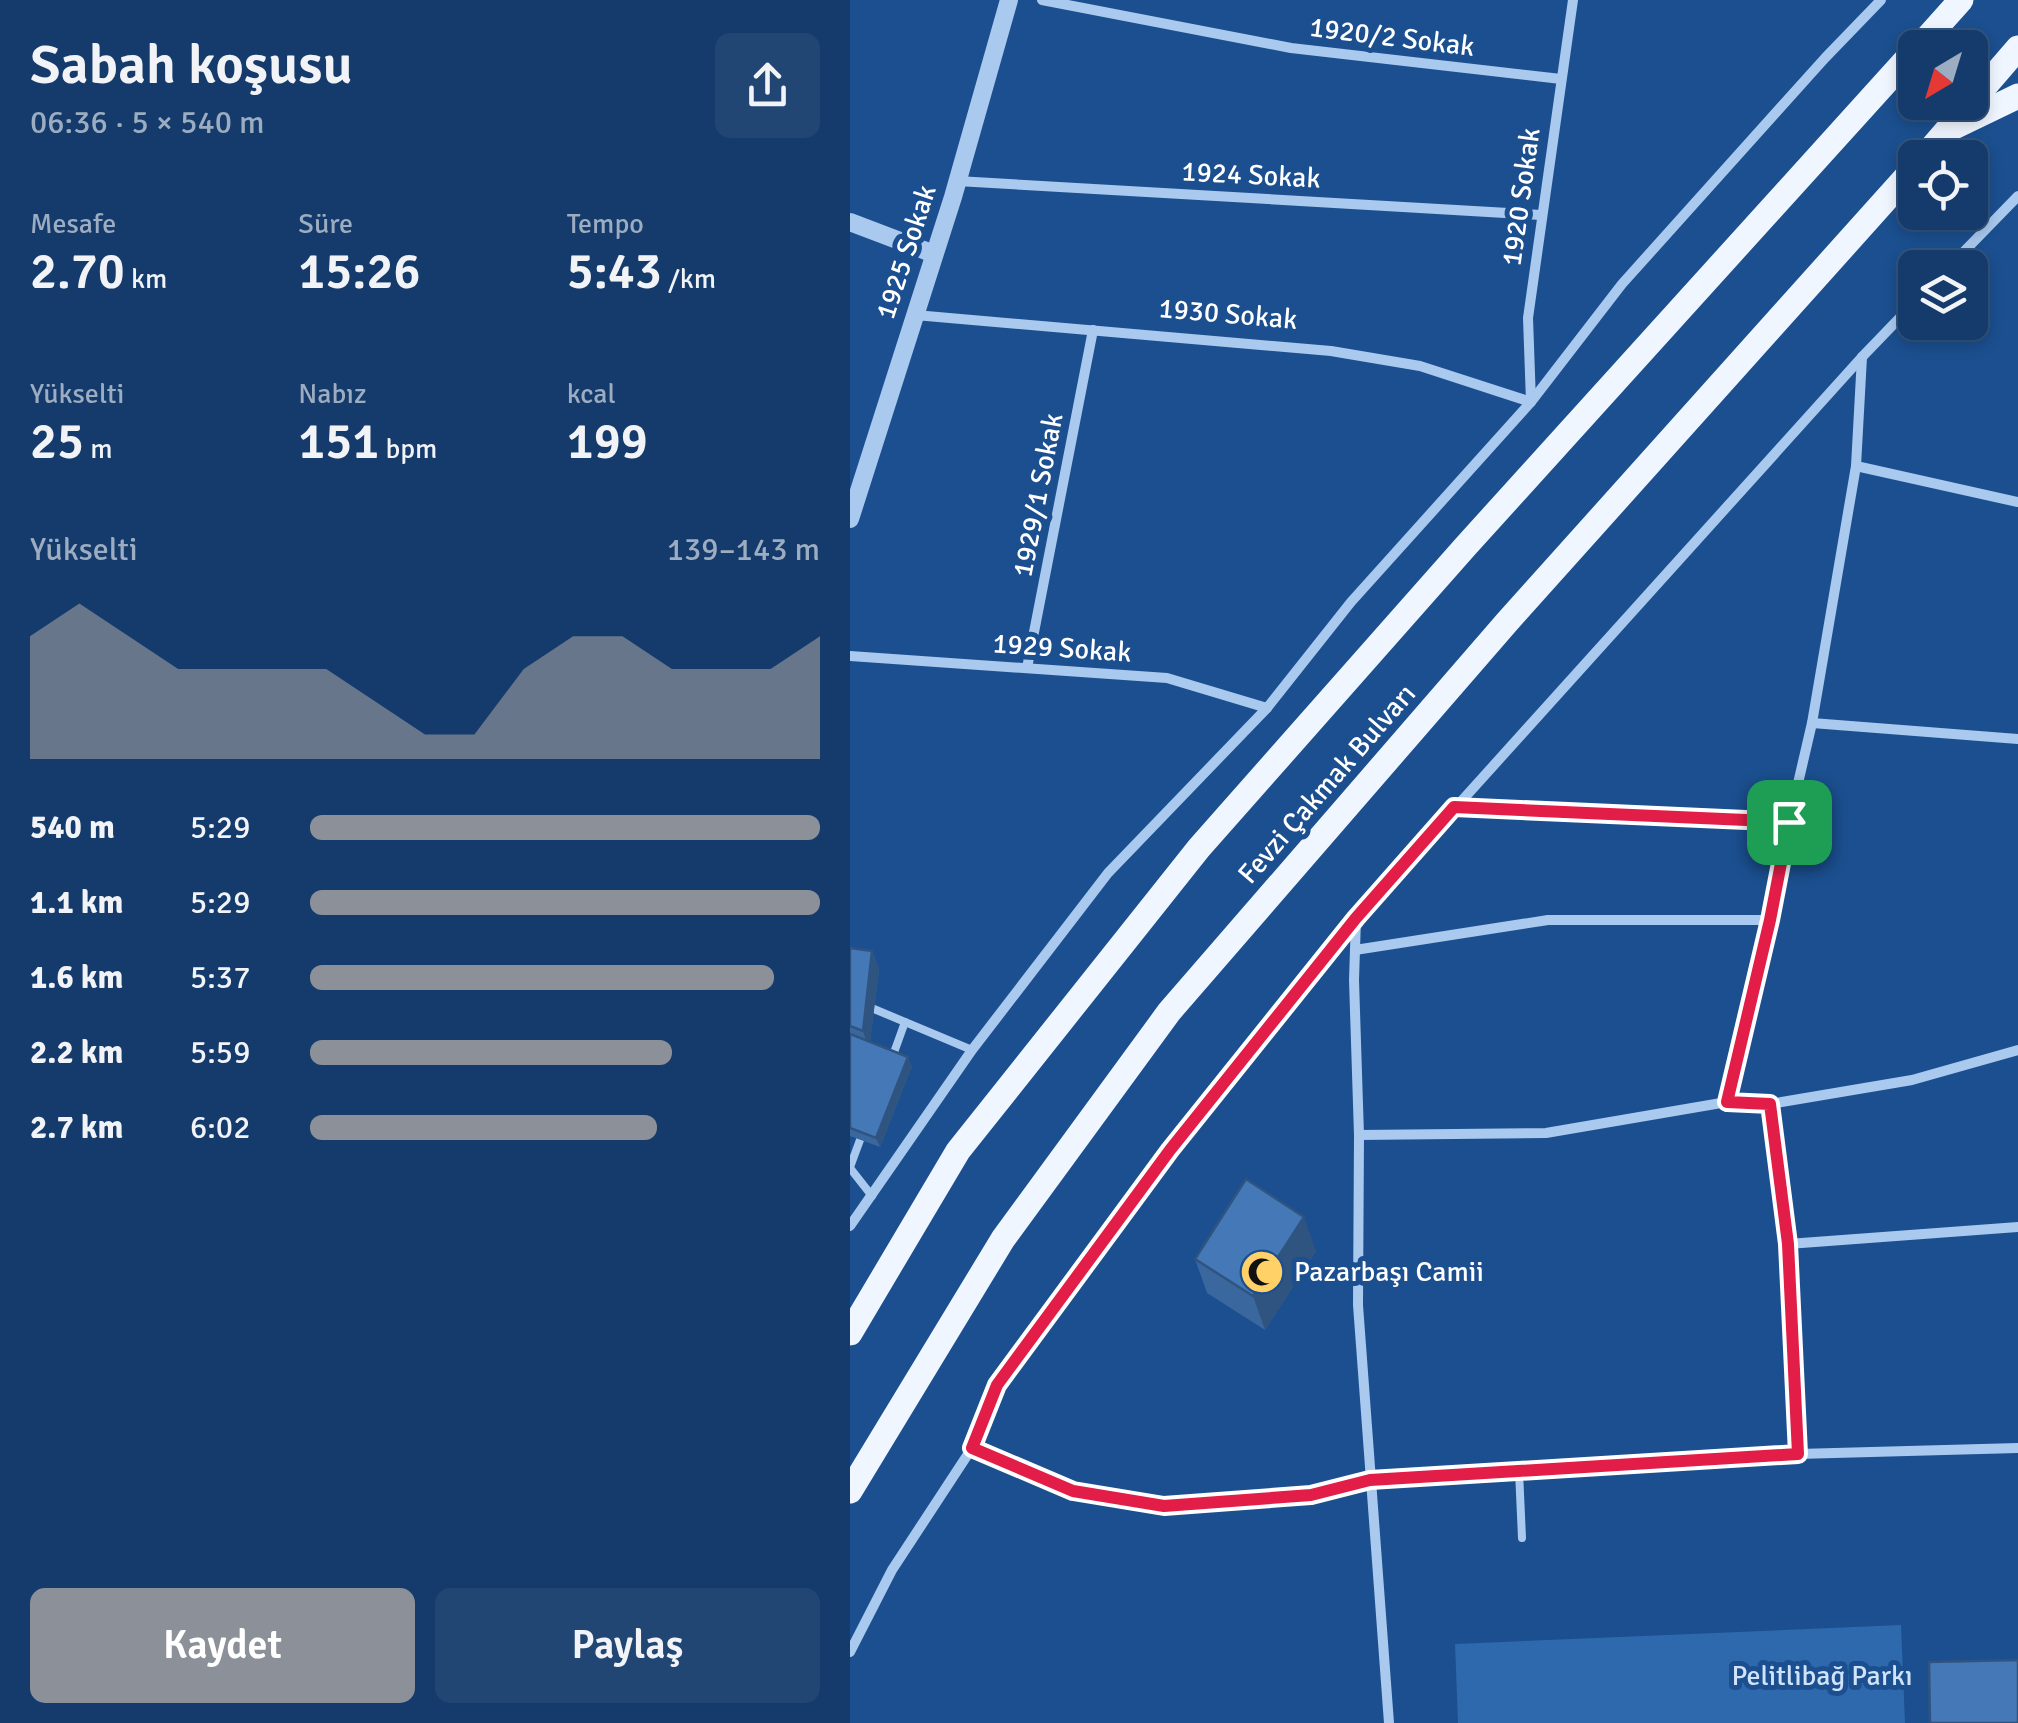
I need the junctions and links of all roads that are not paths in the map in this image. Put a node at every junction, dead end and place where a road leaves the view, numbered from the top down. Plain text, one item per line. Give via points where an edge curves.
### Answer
1 (1010, 0) edge
2 (1042, 0) edge
3 (1572, 0) edge
4 (1881, 0) edge
5 (1960, 0) edge
6 (1933, 30) edge
7 (2018, 48) edge
8 (1898, 69) edge
9 (1561, 80) junction
10 (2018, 96) edge
11 (1946, 132) junction
12 (1939, 140) edge
13 (958, 180) junction
14 (1898, 185) edge
15 (2018, 196) edge
16 (1541, 215) junction
17 (850, 222) edge
18 (1966, 250) edge
19 (934, 254) junction
20 (915, 315) junction
21 (1898, 320) edge
22 (1093, 330) junction
23 (1862, 357) junction
24 (1530, 402) junction
25 (1856, 466) junction
26 (2018, 502) edge
27 (850, 518) edge
28 (850, 656) edge
29 (1027, 668) junction
30 (1267, 708) junction
31 (1812, 723) junction
32 (2018, 739) edge
33 (1454, 807) junction
34 (1789, 822) junction
35 (1356, 918) junction
36 (1770, 920) junction
37 (1355, 950) junction
38 (874, 1009) dead end
39 (905, 1022) junction
40 (972, 1050) junction
41 (2018, 1050) edge
42 (892, 1058) edge
43 (1727, 1102) junction
44 (1770, 1104) junction
45 (1359, 1135) junction
46 (860, 1140) edge
47 (850, 1167) edge
48 (872, 1196) junction
49 (850, 1226) edge
50 (2018, 1227) edge
51 (1788, 1244) junction
52 (850, 1333) edge
53 (972, 1448) junction
54 (2018, 1448) edge
55 (1798, 1454) junction
56 (1518, 1471) junction
57 (1370, 1480) junction
58 (850, 1491) edge
59 (1522, 1538) dead end
60 (850, 1652) edge
61 (1389, 1723) edge

1 - 13 street, 1925 Sokak
2 - 9 street, 1920/2 Sokak via 1291,48
3 - 9 street, 1920 Sokak
4 - 24 street via 1622,284
5 - 6 main road, Fevzi Çakmak Bulvarı
7 - 11 main road
8 - 52 main road, Fevzi Çakmak Bulvarı via 1200,848 958,1151
9 - 16 street, 1920 Sokak
10 - 11 main road
11 - 12 main road
13 - 16 street, 1924 Sokak
13 - 19 street, 1925 Sokak
14 - 58 main road, Fevzi Çakmak Bulvarı via 1169,1012 1003,1239
15 - 18 street
16 - 24 street, 1920 Sokak via 1528,318
17 - 19 street
19 - 20 street, 1925 Sokak
20 - 22 street, 1930 Sokak
20 - 27 street, 1925 Sokak
21 - 23 street
22 - 24 street, 1930 Sokak via 1332,351 1420,366
22 - 29 street, 1929/1 Sokak
23 - 25 street
23 - 33 street
24 - 30 street via 1351,602
25 - 26 street
25 - 31 street
28 - 29 street, 1929 Sokak
29 - 30 street, 1929 Sokak via 1168,678
30 - 40 street via 1108,874
31 - 32 street
31 - 34 street
33 - 34 street
33 - 35 street
34 - 36 street
35 - 37 street
35 - 53 street via 1170,1150 997,1385
36 - 37 street via 1548,920
36 - 43 street
37 - 45 street
38 - 39 lane
39 - 40 lane
39 - 42 lane
40 - 48 street
41 - 44 street via 1912,1080
43 - 44 street
43 - 45 street via 1546,1133
44 - 51 street
45 - 57 street via 1358,1305
46 - 47 lane
47 - 48 lane
48 - 49 street
50 - 51 street
51 - 55 street
53 - 57 street via 1073,1491 1164,1506 1311,1495
53 - 60 street via 892,1570
54 - 55 street
55 - 56 street
56 - 57 street
56 - 59 lane
57 - 61 street

